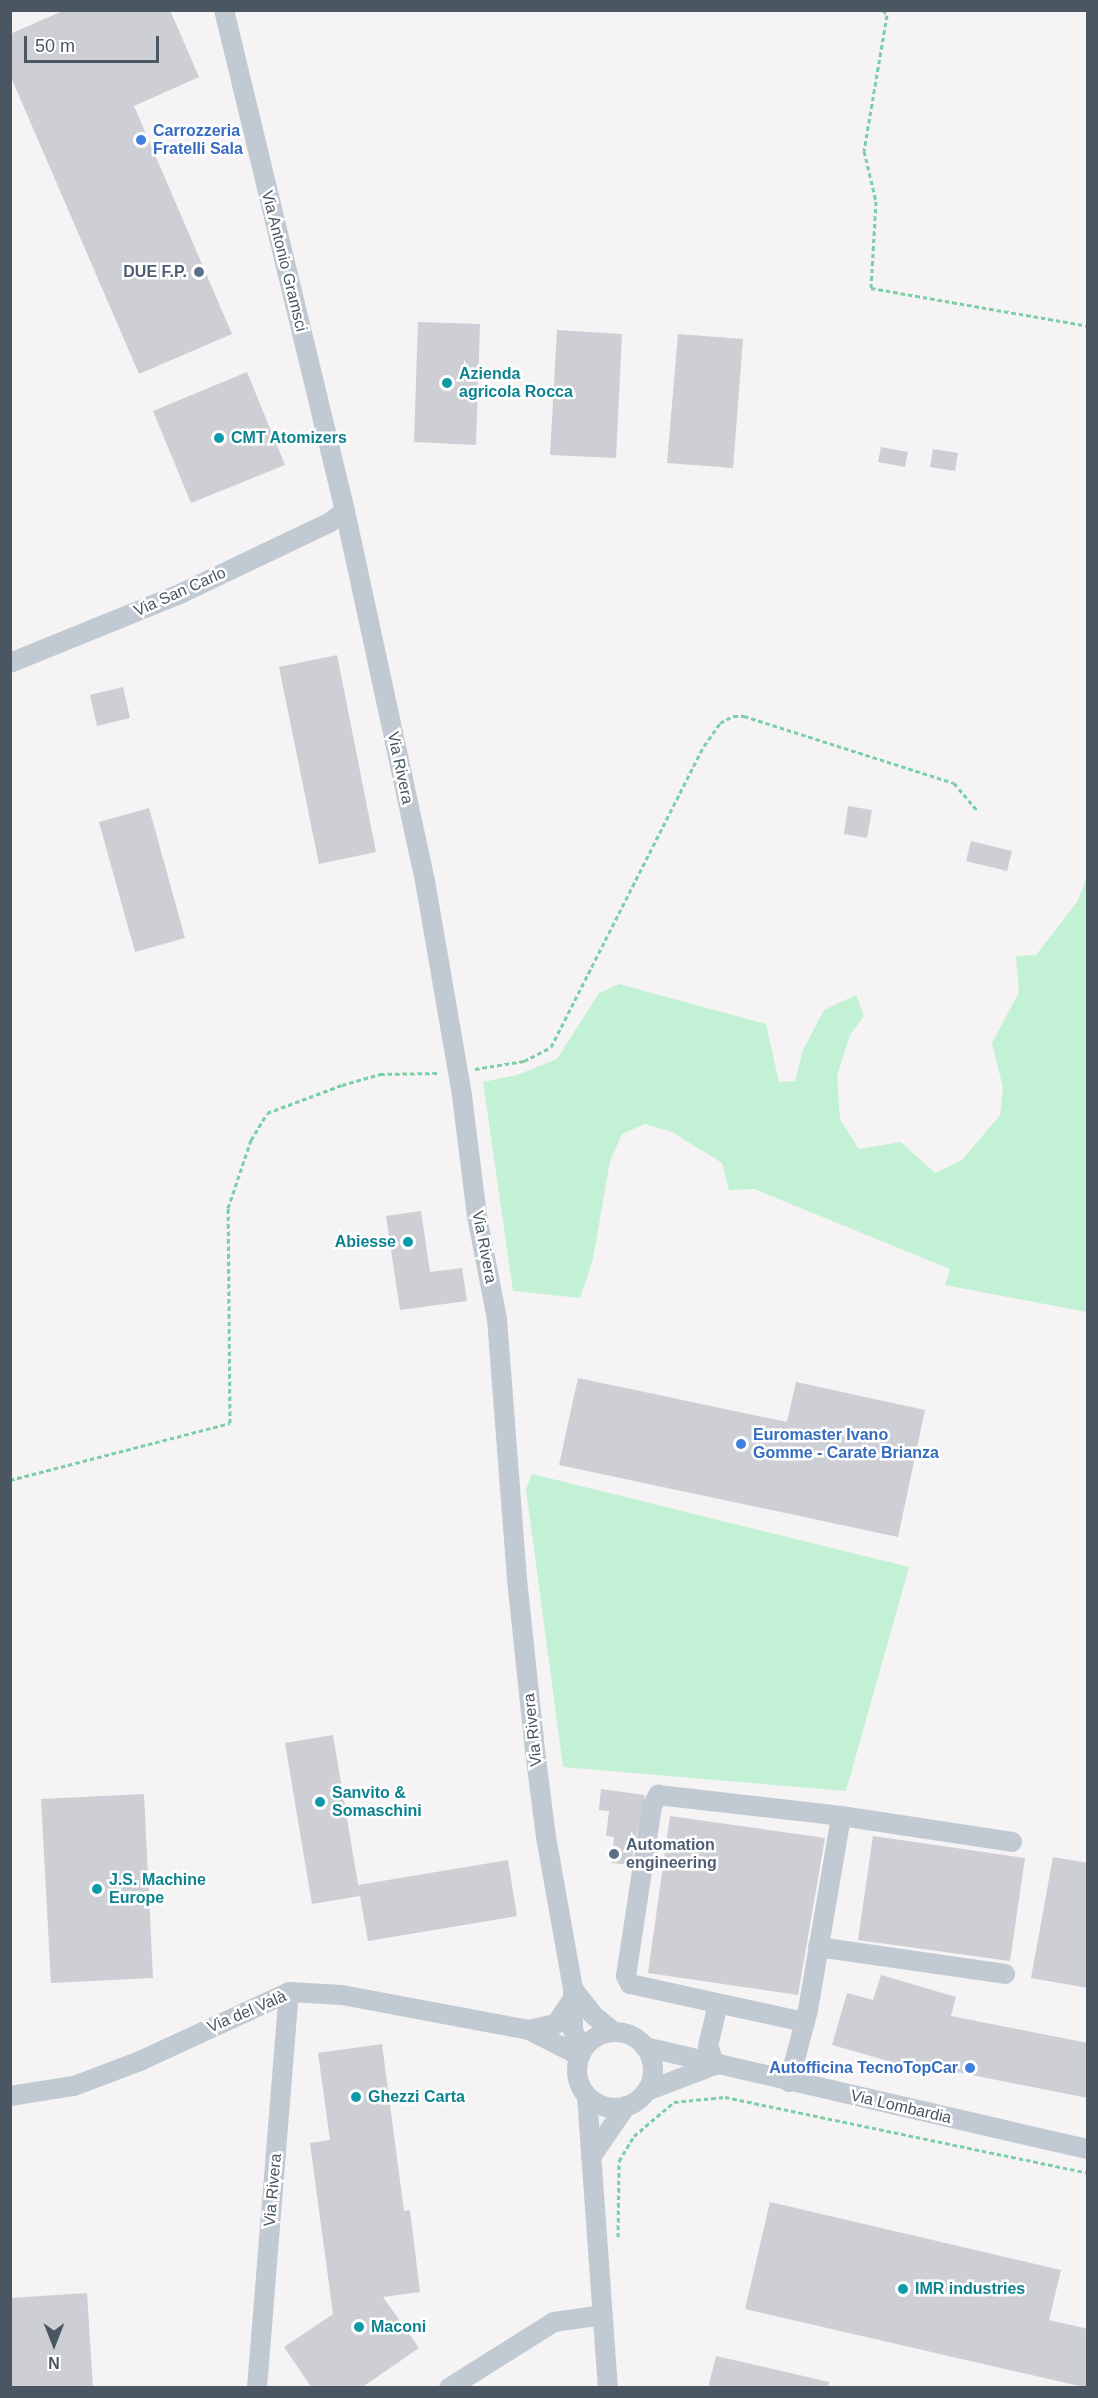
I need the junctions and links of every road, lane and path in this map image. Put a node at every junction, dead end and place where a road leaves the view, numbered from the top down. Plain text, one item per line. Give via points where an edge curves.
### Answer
1 (224, 10) edge
2 (883, 10) edge
3 (1088, 326) edge
4 (345, 511) junction
5 (10, 663) edge
6 (977, 810) dead end
7 (458, 1073) junction
8 (10, 1480) edge
9 (841, 1816) junction
10 (1012, 1842) dead end
11 (818, 1947) junction
12 (1005, 1974) dead end
13 (289, 1992) junction
14 (572, 1995) junction
15 (718, 2004) junction
16 (804, 2022) junction
17 (529, 2030) junction
18 (614, 2032) junction
19 (645, 2047) junction
20 (581, 2054) junction
21 (715, 2064) junction
22 (789, 2082) junction
23 (647, 2091) junction
24 (10, 2096) edge
25 (587, 2096) junction
26 (626, 2106) junction
27 (1088, 2149) edge
28 (591, 2157) junction
29 (1088, 2173) edge
30 (617, 2244) dead end
31 (603, 2315) junction
32 (257, 2388) edge
33 (449, 2388) edge
34 (608, 2388) edge

1 - 4 street, Via Antonio Gramsci
2 - 3 path via 887,15 864,151 876,201 871,288
4 - 5 street, Via San Carlo via 329,523 182,592
4 - 7 street, Via Rivera via 424,881
6 - 7 path via 954,783 744,716 733,716 720,723 704,746 551,1047 524,1061
7 - 8 path via 380,1074 267,1113 251,1140 228,1208 230,1423
7 - 14 street, Via Rivera via 477,1216 497,1319 517,1579 536,1751
9 - 10 street
9 - 11 street
9 - 15 street via 658,1795 653,1798 626,1976 638,1988
11 - 12 street
11 - 16 street
13 - 17 street, Via del Valà via 342,1995
13 - 24 street, Via del Valà via 74,2086
13 - 32 street, Via Rivera
14 - 17 street, Via del Valà via 556,2024
14 - 18 street
14 - 20 street, Via Rivera via 573,2030
15 - 16 street
15 - 21 street via 708,2046
16 - 22 street
17 - 20 street, Via del Valà
18 - 19 street via 627,2034
18 - 20 street via 590,2041
19 - 21 street, Via Lombardia
19 - 23 street via 653,2068
20 - 25 street via 578,2077
21 - 22 street, Via Lombardia
21 - 23 street
22 - 27 street, Via Lombardia
23 - 26 street
25 - 26 street via 605,2107
25 - 28 street
26 - 28 street
28 - 31 street
29 - 30 path via 725,2097 674,2102 634,2136 619,2160
31 - 33 street via 570,2316 554,2322
31 - 34 street

